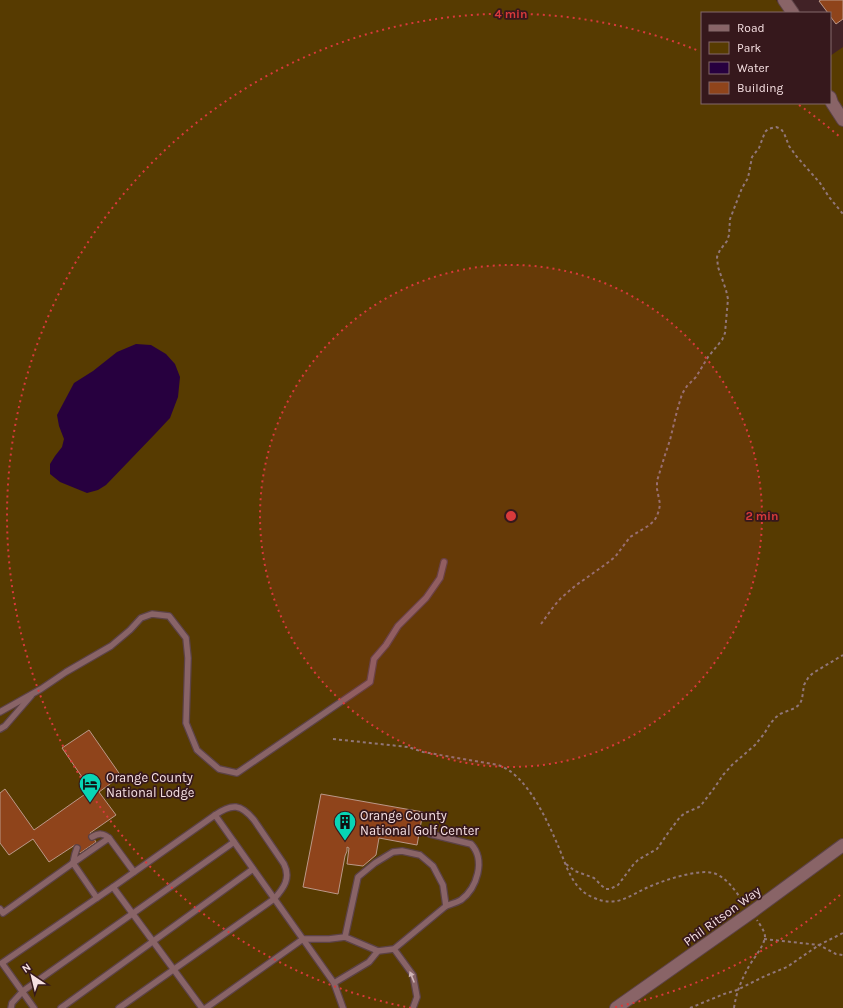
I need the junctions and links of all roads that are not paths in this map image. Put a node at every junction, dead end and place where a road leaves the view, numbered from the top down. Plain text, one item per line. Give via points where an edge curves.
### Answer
1 (784, 0) edge
2 (792, 12) edge
3 (831, 100) edge
4 (843, 120) edge
5 (444, 562) dead end
6 (34, 693) junction
7 (0, 712) edge
8 (0, 729) edge
9 (215, 816) junction
10 (430, 834) dead end
11 (92, 837) dead end
12 (109, 838) junction
13 (234, 842) junction
14 (843, 845) edge
15 (77, 848) dead end
16 (73, 863) junction
17 (253, 869) junction
18 (134, 872) junction
19 (113, 887) junction
20 (97, 898) junction
21 (274, 899) junction
22 (446, 906) junction
23 (1, 912) edge
24 (133, 914) junction
25 (345, 937) junction
26 (303, 939) junction
27 (153, 941) junction
28 (394, 949) junction
29 (378, 952) junction
30 (1, 961) edge
31 (174, 969) junction
32 (334, 983) junction
33 (23, 991) junction
34 (11, 1008) edge
35 (34, 1008) edge
36 (61, 1008) edge
37 (119, 1008) edge
38 (202, 1008) edge
39 (206, 1008) edge
40 (343, 1008) edge
41 (413, 1008) edge
42 (616, 1008) edge

1 - 2 street
3 - 4 street
5 - 6 lane via 440,578 426,598 398,626 374,660 370,682 237,773 219,768 197,750 186,723 186,638 169,616 152,614 141,618 111,646
6 - 7 lane
6 - 8 lane
9 - 13 lane
9 - 18 lane
9 - 21 lane via 223,810 238,807 254,820 288,870 281,892
10 - 22 lane via 471,844 478,855 478,872 470,891 461,900
11 - 12 lane via 103,834
12 - 16 lane
12 - 18 lane
13 - 17 lane
13 - 24 lane
14 - 42 street, Phil Ritson Way
15 - 16 lane
16 - 20 lane
16 - 23 lane
17 - 21 lane
17 - 27 lane
18 - 19 lane
19 - 20 lane
19 - 24 lane
20 - 30 lane
21 - 26 lane
21 - 31 lane
22 - 25 lane via 443,885 434,866 420,855 393,852 358,877
22 - 28 lane
24 - 27 lane
24 - 33 lane
25 - 26 lane
25 - 29 lane
26 - 32 lane
26 - 39 lane
27 - 31 lane
27 - 36 lane
28 - 29 lane
41 -> 28 lane via 417,997 413,975
29 - 32 lane via 369,962
30 - 33 lane
31 - 37 lane
31 - 38 lane
32 - 40 lane
33 - 34 lane via 12,1003
33 - 35 lane

